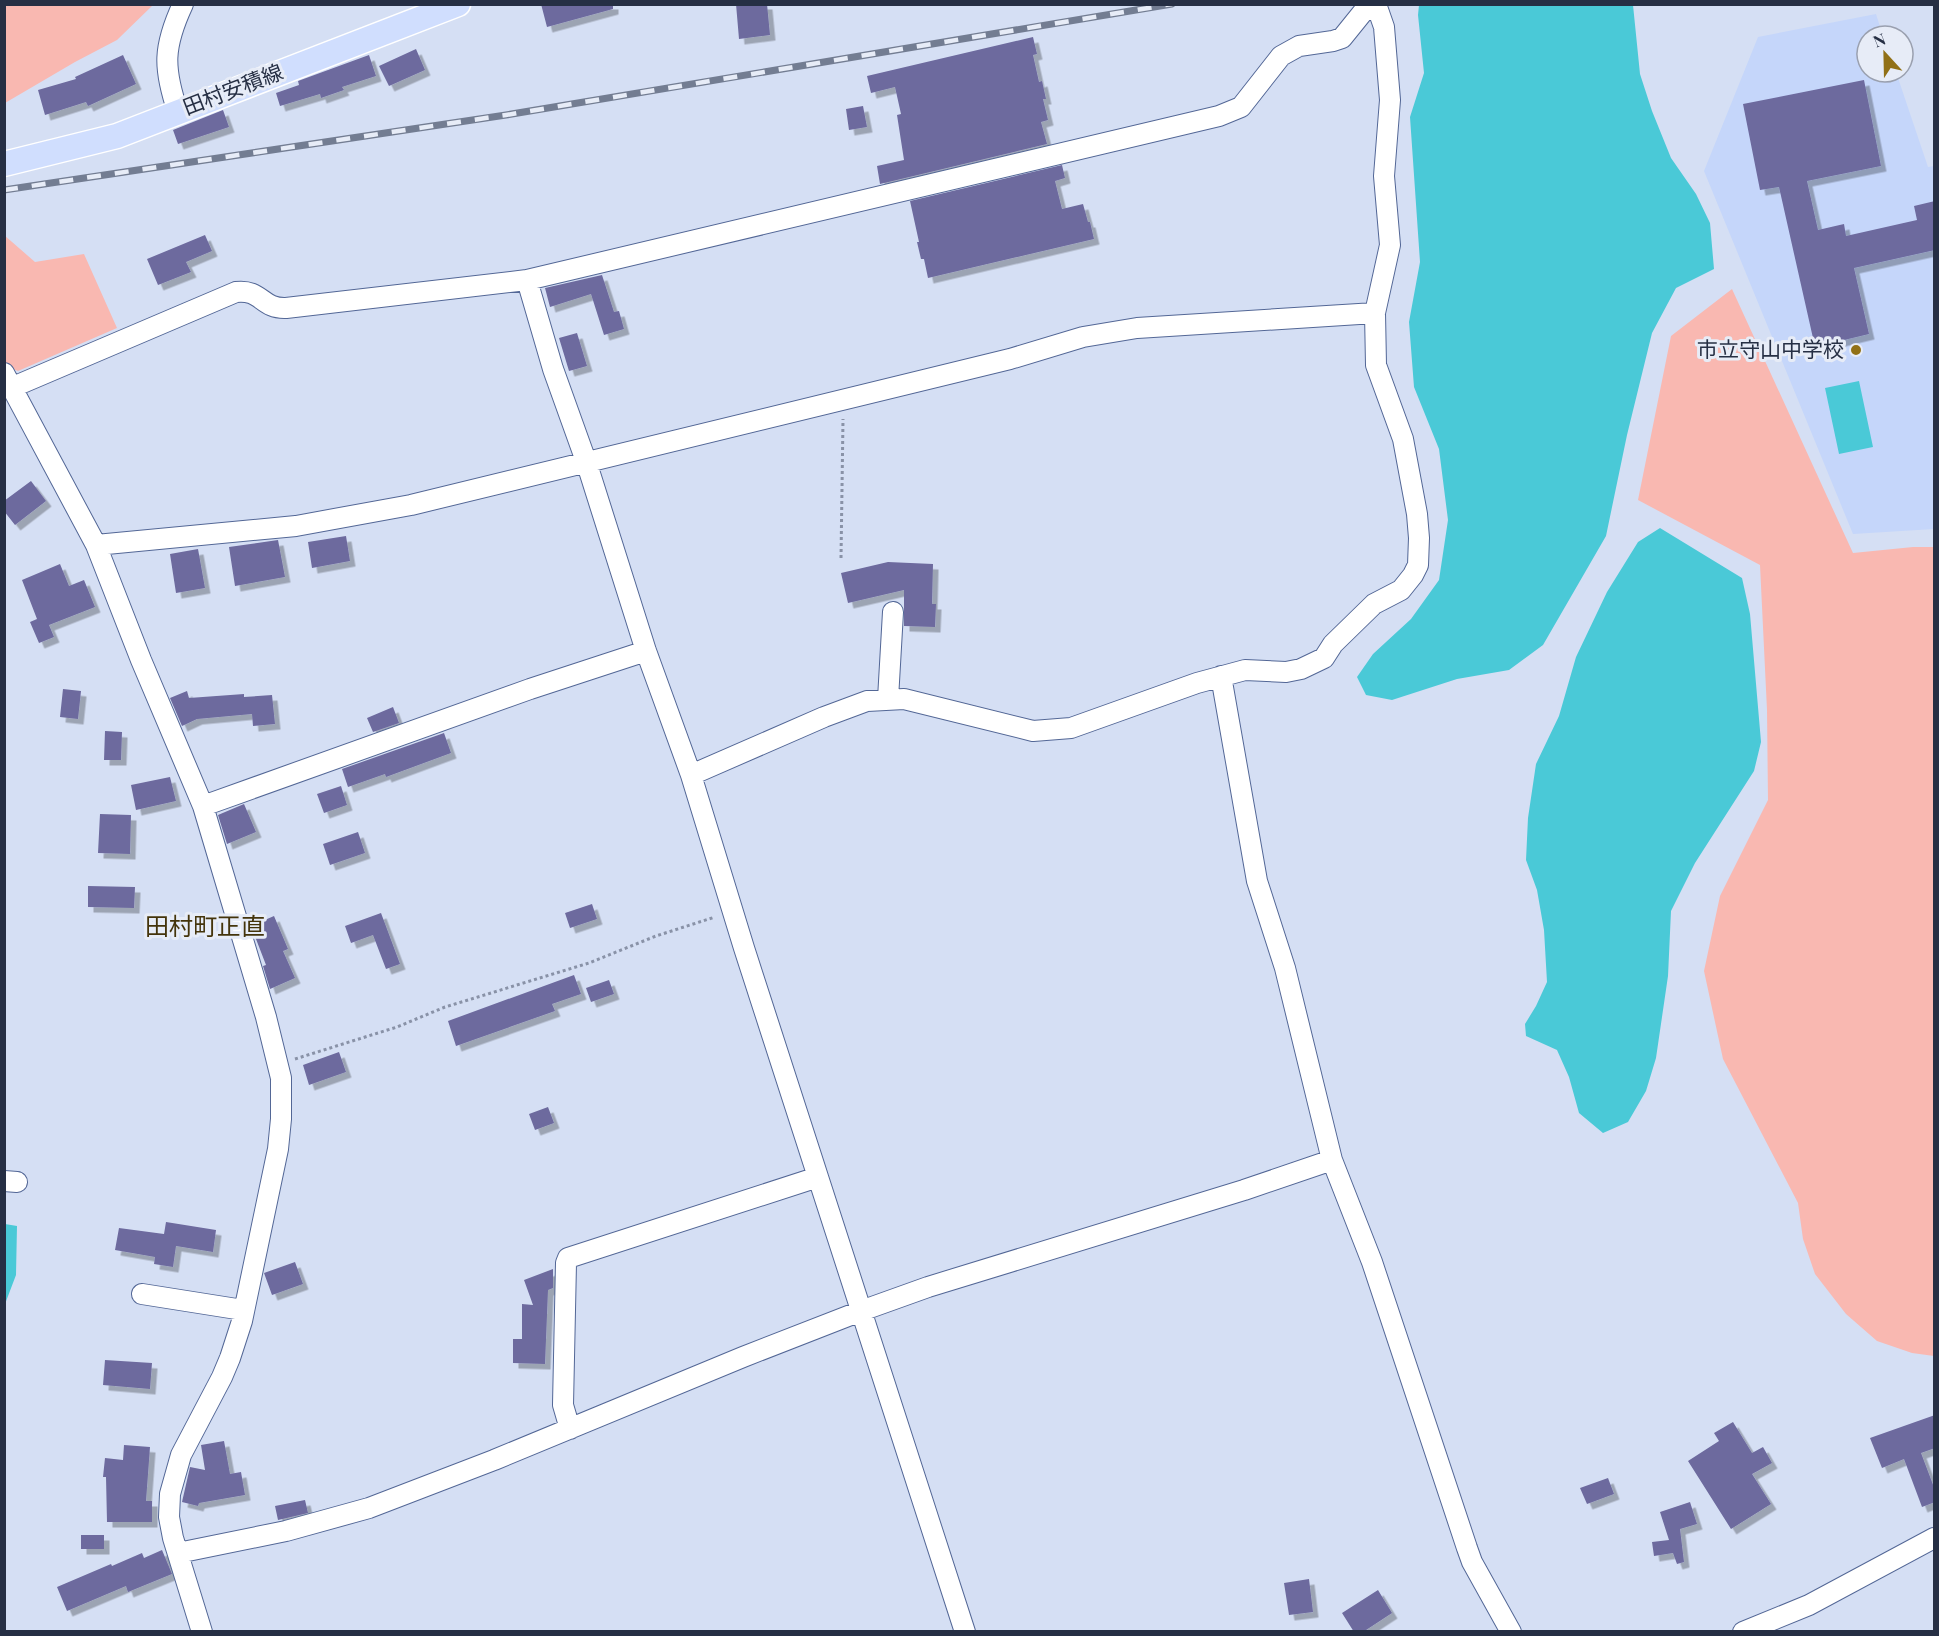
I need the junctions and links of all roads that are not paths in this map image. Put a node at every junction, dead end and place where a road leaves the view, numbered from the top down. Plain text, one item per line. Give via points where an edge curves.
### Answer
1 (183, 4) edge
2 (458, 4) edge
3 (1376, 5) edge
4 (178, 112) junction
5 (4, 164) edge
6 (527, 280) junction
7 (1375, 313) junction
8 (9, 380) edge
9 (586, 461) junction
10 (96, 545) junction
11 (893, 612) dead end
12 (646, 651) junction
13 (1221, 676) junction
14 (888, 699) junction
15 (691, 776) junction
16 (203, 807) junction
17 (1332, 1160) junction
18 (818, 1177) junction
19 (142, 1294) dead end
20 (243, 1310) junction
21 (861, 1311) junction
22 (570, 1429) junction
23 (1935, 1538) edge
24 (178, 1553) junction
25 (202, 1632) edge
26 (966, 1632) edge
27 (1511, 1632) edge
28 (1743, 1632) edge

1 - 4 street via 166,55 168,83
2 - 4 main road, 田村安積線
3 - 6 street via 1363,12 1342,38 1299,46 1281,56 1241,107 1219,116
3 - 7 street via 1384,27 1390,100 1384,176 1390,233
4 - 5 main road, 田村安積線 via 117,136
6 - 8 street via 286,308 270,306 249,291 236,292
6 - 9 street
7 - 9 street via 1126,330 1083,337 1010,359
7 - 13 street via 1376,365 1403,439 1417,514 1419,565 1401,590 1374,604 1317,662 1286,672 1245,670
8 - 10 street
9 - 10 street via 411,505 296,526
9 - 12 street
10 - 16 street
11 - 14 street
12 - 15 street
12 - 16 street
13 - 14 street via 1071,728 1033,731 904,699
13 - 17 street via 1257,881 1285,968
14 - 15 street via 867,701 824,717
15 - 18 street
16 - 20 street via 281,1078 278,1149
17 - 21 street
17 - 27 street via 1372,1262 1470,1555
18 - 21 street
18 - 22 street via 568,1258 563,1404
19 - 20 street
20 - 24 street via 231,1358 181,1455 170,1494 169,1517
21 - 22 street
21 - 26 street
22 - 24 street via 369,1508
23 - 28 street via 1809,1605
24 - 25 street

